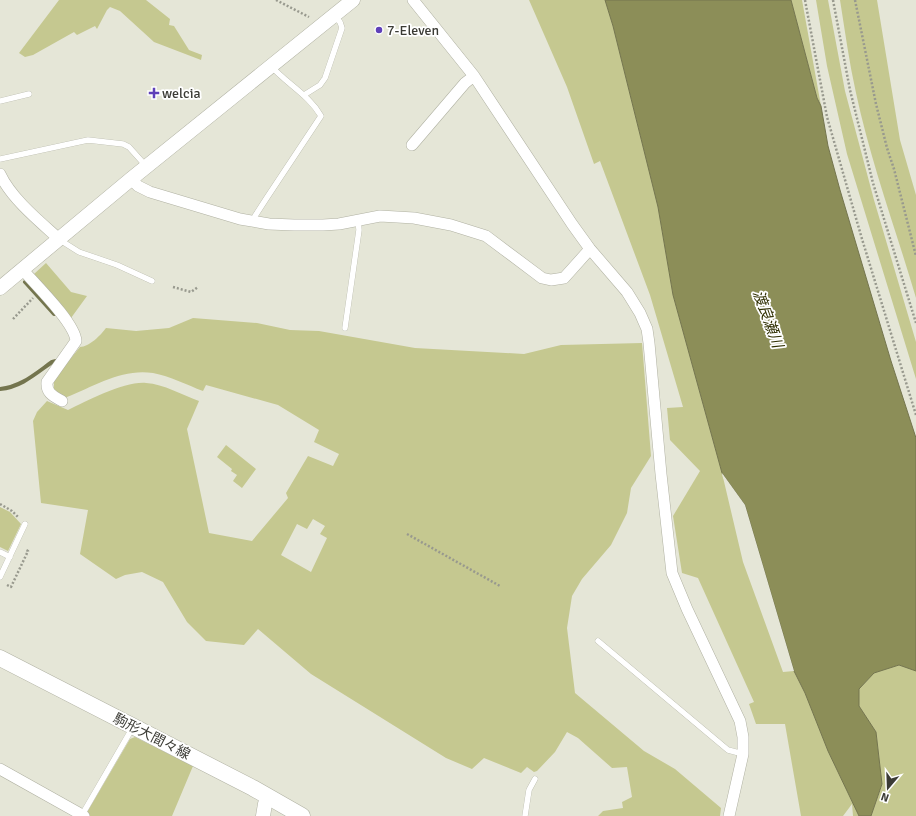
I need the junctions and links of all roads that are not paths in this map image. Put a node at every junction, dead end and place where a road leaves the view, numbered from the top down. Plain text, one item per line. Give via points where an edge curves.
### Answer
1 (353, 0) edge
2 (413, 0) edge
3 (334, 15) junction
4 (271, 66) junction
5 (474, 76) junction
6 (29, 94) dead end
7 (304, 95) junction
8 (0, 101) edge
9 (412, 145) dead end
10 (0, 159) edge
11 (146, 167) junction
12 (0, 174) edge
13 (130, 179) junction
14 (358, 220) junction
15 (254, 222) junction
16 (58, 238) junction
17 (590, 249) junction
18 (22, 269) junction
19 (152, 281) dead end
20 (3, 283) edge
21 (345, 328) dead end
22 (62, 401) dead end
23 (25, 524) road end
24 (0, 552) edge
25 (10, 557) junction
26 (0, 577) edge
27 (598, 642) dead end
28 (0, 658) edge
29 (133, 726) junction
30 (743, 754) junction
31 (0, 769) edge
32 (535, 778) dead end
33 (268, 796) junction
34 (77, 814) edge
35 (263, 816) edge
36 (302, 816) edge
37 (525, 816) edge
38 (728, 816) edge

1 - 3 street
2 - 5 street
3 - 4 street
3 - 7 lane via 342,28 325,78 320,85
4 - 7 lane
4 - 11 street
5 - 9 street via 465,83
5 - 17 street
6 - 8 lane
7 - 15 lane via 321,118 255,216
10 - 11 lane via 88,140 123,144 129,147
11 - 13 street
12 - 16 street via 13,193
13 - 15 street via 150,192
13 - 16 street
14 - 15 street via 339,224 294,226
14 - 17 street via 380,216 451,224 486,236 546,280 564,278
14 - 21 lane via 359,230
16 - 18 street
16 - 19 lane via 79,252
17 - 30 street via 634,302 647,329 672,569 687,610 740,722
18 - 20 street
18 - 22 street via 66,320 76,337 76,341 47,382 48,392
23 - 25 lane
24 - 25 lane
25 - 26 lane
27 - 30 lane via 728,750
28 - 29 main road, 駒形大間々線
29 - 33 main road, 駒形大間々線
29 - 34 lane
30 - 38 street
31 - 34 street
32 - 37 lane via 529,790
33 - 35 street
33 - 36 main road, 駒形大間々線

